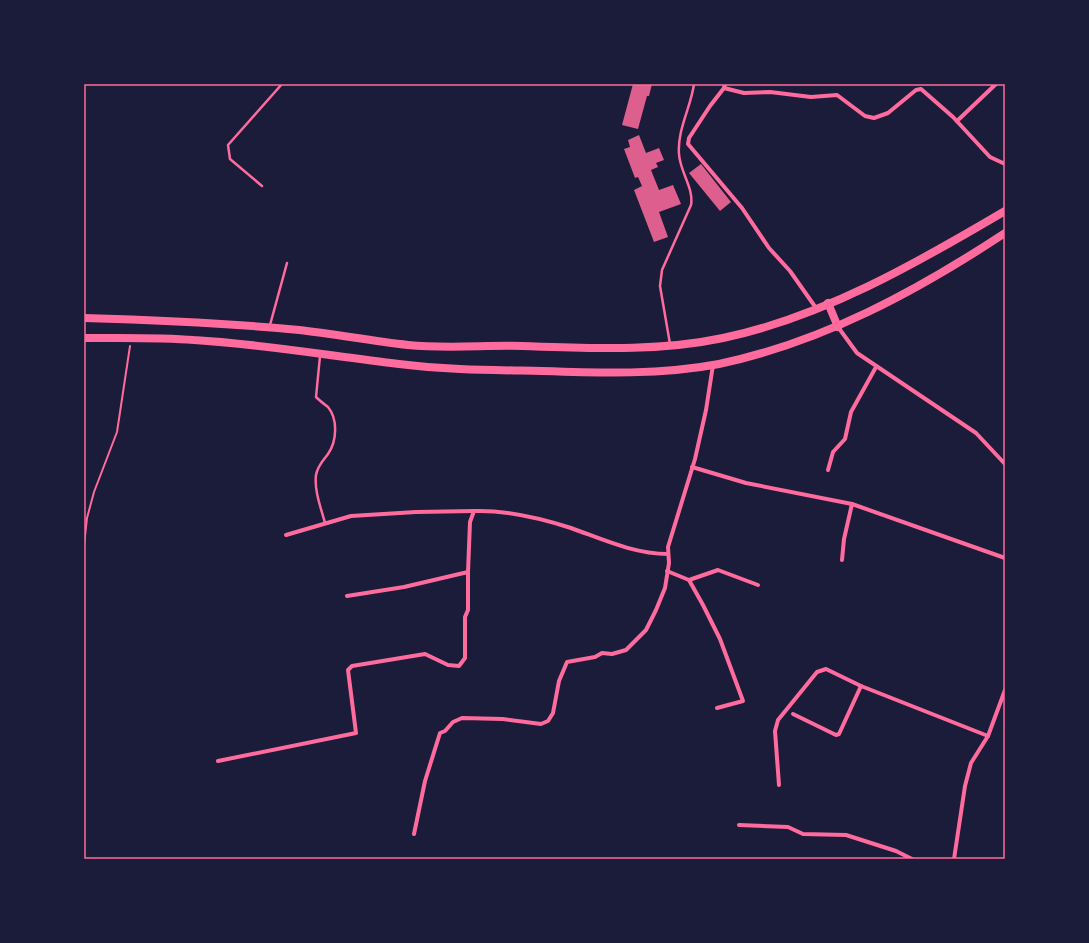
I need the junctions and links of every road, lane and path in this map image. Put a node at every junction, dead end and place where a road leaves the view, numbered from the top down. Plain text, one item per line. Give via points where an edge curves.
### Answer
1 (282, 84) edge
2 (694, 84) edge
3 (996, 84) edge
4 (725, 86) edge
5 (957, 121) junction
6 (1005, 164) edge
7 (262, 186) dead end
8 (1005, 211) edge
9 (1005, 233) edge
10 (288, 263) dead end
11 (828, 303) junction
12 (816, 308) junction
13 (84, 318) edge
14 (838, 327) junction
15 (269, 328) junction
16 (84, 338) edge
17 (131, 339) junction
18 (670, 345) junction
19 (320, 354) junction
20 (713, 364) junction
21 (876, 367) junction
22 (1005, 464) edge
23 (692, 467) junction
24 (828, 470) dead end
25 (852, 504) junction
26 (474, 511) junction
27 (325, 523) junction
28 (286, 535) dead end
29 (84, 545) edge
30 (668, 554) junction
31 (1005, 558) edge
32 (842, 560) dead end
33 (668, 571) junction
34 (468, 572) junction
35 (689, 580) junction
36 (758, 585) dead end
37 (347, 596) dead end
38 (861, 686) junction
39 (1005, 690) edge
40 (717, 708) dead end
41 (793, 714) dead end
42 (988, 736) junction
43 (218, 761) dead end
44 (779, 785) dead end
45 (739, 825) dead end
46 (414, 834) dead end
47 (912, 859) edge
48 (954, 859) edge

1 - 7 lane via 228,145 230,159
2 - 18 lane via 682,128 679,153 693,197 662,270 660,286
3 - 5 street
4 - 5 street via 744,94 770,92 811,97 837,95 865,116 874,118 888,113 916,90 921,89
4 - 12 street via 702,117 688,144 742,208 769,248
5 - 6 street via 990,157
8 - 11 highway via 917,260
9 - 14 highway via 908,292
10 - 15 lane
11 - 12 highway
11 - 14 highway
12 - 18 highway via 722,338
13 - 15 highway via 191,321
14 - 20 highway via 781,348
14 - 21 street via 857,353
15 - 18 highway via 410,345 591,349
16 - 17 highway
17 - 19 highway via 194,340
17 - 29 path via 117,432 92,498
19 - 20 highway via 401,365 622,374
19 - 27 lane via 316,397 334,417 335,428 334,442 320,463 316,475 318,498
20 - 23 street via 709,395
21 - 22 street via 976,433
21 - 24 street via 851,412 845,439 833,452
23 - 25 street via 746,483
23 - 30 street
25 - 31 street
25 - 32 street
26 - 27 street via 351,516
26 - 30 street via 517,514 569,527 652,554
26 - 34 street via 470,522
27 - 28 street
30 - 33 street
33 - 35 street
33 - 46 street via 665,588 656,610 637,641 626,650 567,662 553,713 548,721 541,724 503,719 462,718 440,733 425,781
34 - 37 street via 404,587
34 - 43 street via 464,658 459,666 448,665 425,654 352,666 348,670 356,733
35 - 36 street via 718,570
35 - 40 street via 720,639 743,701
38 - 41 street via 839,734 836,735
38 - 42 street
38 - 44 street via 826,669 822,670 817,672 783,712 775,731
39 - 42 street
42 - 48 street via 971,763
45 - 47 street via 788,827 803,834 846,836

